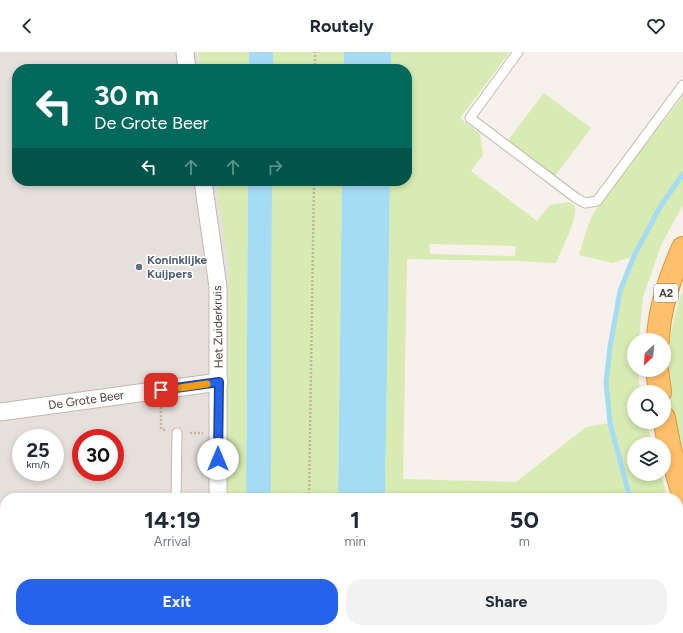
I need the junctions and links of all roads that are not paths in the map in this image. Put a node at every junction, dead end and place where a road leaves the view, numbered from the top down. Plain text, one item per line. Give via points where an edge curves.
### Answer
1 (185, 52) edge
2 (518, 52) edge
3 (186, 64) edge
4 (683, 85) edge
5 (204, 186) edge
6 (683, 248) edge
7 (659, 333) edge
8 (219, 382) junction
9 (0, 412) edge
10 (666, 429) edge
11 (177, 433) road end
12 (176, 493) edge
13 (218, 493) edge
14 (682, 493) edge

1 - 3 street
2 - 4 lane via 470,118 586,203 597,201
5 - 8 street, Het Zuiderkruis via 218,287
6 - 7 highway, A2 via 665,295
8 - 9 street, De Grote Beer
8 - 13 street, Het Zuiderkruis
10 - 14 highway
11 - 12 lane

